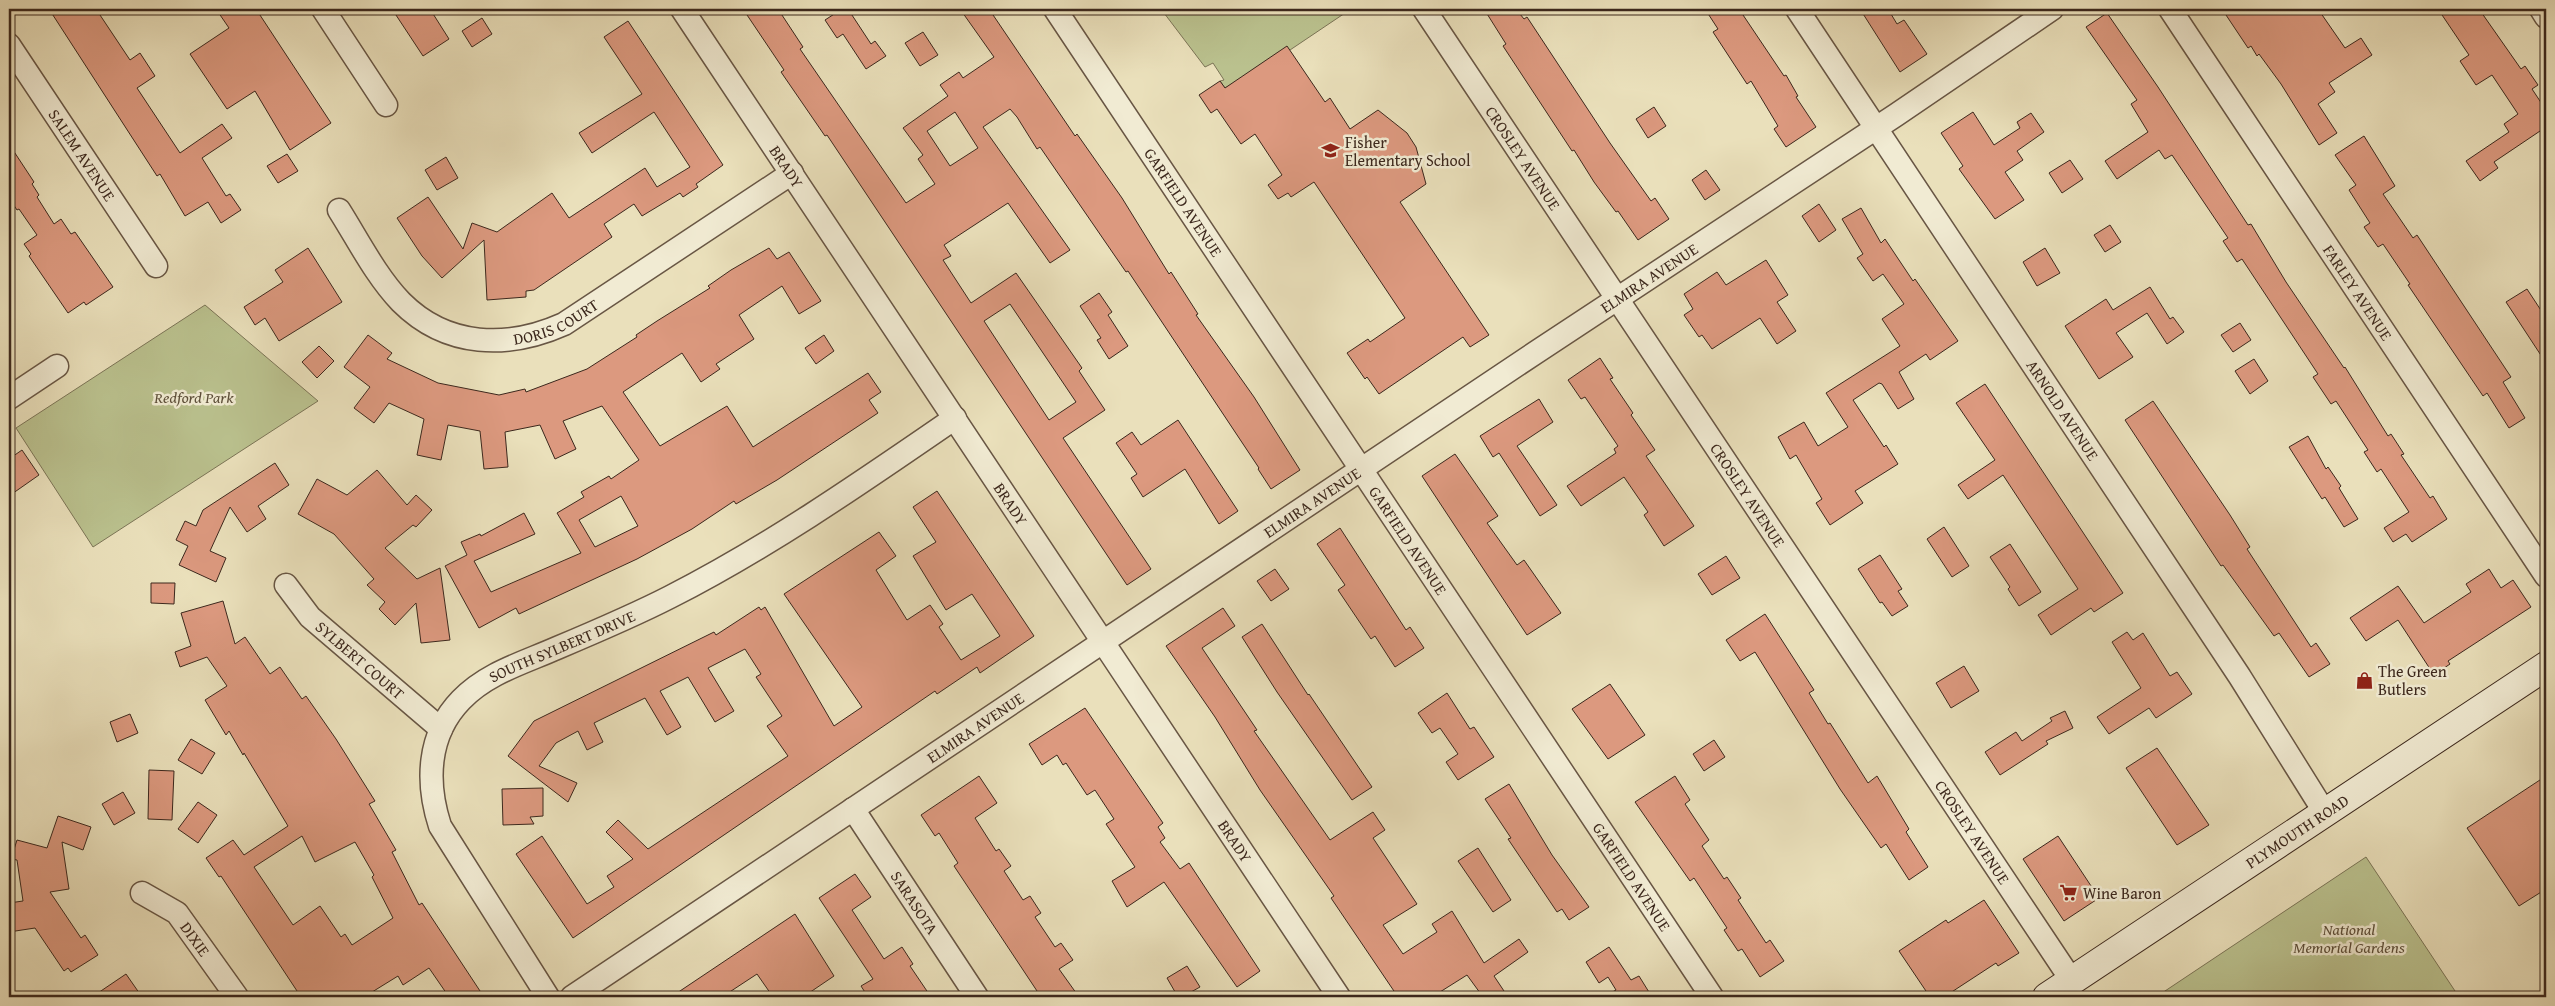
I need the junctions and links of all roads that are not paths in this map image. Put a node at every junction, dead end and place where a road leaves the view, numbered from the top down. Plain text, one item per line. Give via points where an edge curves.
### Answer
1 (323, 9) edge
2 (682, 9) edge
3 (1054, 9) edge
4 (1424, 9) edge
5 (1797, 9) edge
6 (2052, 9) edge
7 (2170, 9) edge
8 (2541, 9) edge
9 (2546, 17) edge
10 (9, 45) edge
11 (386, 105) dead end
12 (1876, 129) junction
13 (792, 174) junction
14 (338, 210) dead end
15 (156, 266) dead end
16 (1618, 298) junction
17 (57, 366) dead end
18 (9, 398) edge
19 (955, 418) junction
20 (1361, 470) junction
21 (2546, 576) edge
22 (286, 586) dead end
23 (1103, 642) junction
24 (2546, 666) edge
25 (441, 729) junction
26 (853, 809) junction
27 (2325, 813) junction
28 (142, 893) dead end
29 (2072, 981) junction
30 (237, 997) edge
31 (548, 997) edge
32 (572, 997) edge
33 (977, 997) edge
34 (1340, 997) edge
35 (1712, 997) edge
36 (2047, 997) edge

1 - 11 street
2 - 13 street, BRADY
3 - 20 street, GARFIELD AVENUE
4 - 16 street, CROSLEY AVENUE
5 - 12 street, ARNOLD AVENUE
6 - 12 street, ELMIRA AVENUE
7 - 21 street, FARLEY AVENUE
8 - 9 street
10 - 15 street, SALEM AVENUE
12 - 16 street, ELMIRA AVENUE
12 - 27 street, ARNOLD AVENUE via 2240,677
13 - 14 street, DORIS COURT via 564,324 540,335 511,341 482,341 460,336 433,326 414,313 390,288
13 - 19 street, BRADY
16 - 20 street, ELMIRA AVENUE
16 - 29 street, CROSLEY AVENUE
17 - 18 street
19 - 23 street, BRADY
19 - 25 street, SOUTH SYLBERT DRIVE via 806,519 722,569 616,623 489,677 460,701
20 - 23 street, ELMIRA AVENUE
20 - 35 street, GARFIELD AVENUE
22 - 25 street, SYLBERT COURT via 310,617
23 - 26 street, ELMIRA AVENUE
23 - 34 street, BRADY
24 - 27 main road, PLYMOUTH ROAD
25 - 31 street, SOUTH SYLBERT DRIVE via 433,753 430,780 432,801 440,826
26 - 32 street, ELMIRA AVENUE
26 - 33 street, SARASOTA
27 - 29 main road, PLYMOUTH ROAD
28 - 30 street, DIXIE via 178,913
29 - 36 main road, PLYMOUTH ROAD

